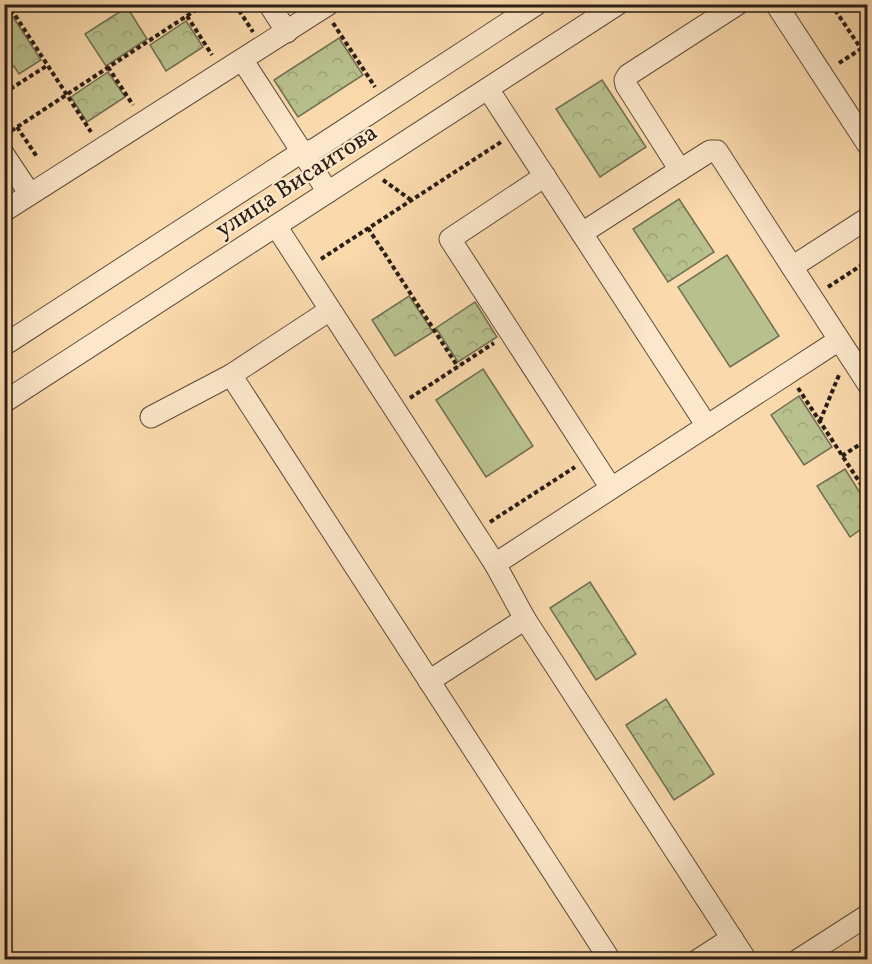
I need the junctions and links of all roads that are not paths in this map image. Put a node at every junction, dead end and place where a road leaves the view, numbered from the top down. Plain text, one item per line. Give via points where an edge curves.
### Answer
1 (269, 4) edge
2 (537, 4) edge
3 (618, 4) edge
4 (738, 4) edge
5 (776, 4) edge
6 (326, 6) edge
7 (287, 32) junction
8 (243, 60) junction
9 (488, 88) junction
10 (867, 145) edge
11 (303, 153) junction
12 (4, 155) edge
13 (680, 170) junction
14 (545, 176) junction
15 (328, 192) junction
16 (30, 194) junction
17 (4, 211) edge
18 (867, 218) edge
19 (276, 226) junction
20 (582, 233) junction
21 (792, 267) junction
22 (330, 310) junction
23 (4, 345) edge
24 (844, 347) junction
25 (231, 375) junction
26 (867, 384) edge
27 (4, 402) edge
28 (151, 417) dead end
29 (707, 426) junction
30 (611, 488) junction
31 (495, 564) junction
32 (525, 619) junction
33 (429, 681) junction
34 (867, 915) edge
35 (732, 938) junction
36 (610, 960) edge
37 (698, 960) edge
38 (746, 960) edge
39 (798, 960) edge

1 - 7 street
2 - 11 street via 315,149
3 - 9 street, улица Висаитова
4 - 13 street via 625,80
5 - 10 street
6 - 7 street
7 - 8 street
8 - 11 street
8 - 16 street
9 - 14 street
9 - 15 street, улица Висаитова
11 - 15 street
11 - 23 street
12 - 16 street
13 - 20 street
13 - 21 street via 710,151 717,151
14 - 20 street
14 - 30 street via 450,239
15 - 19 street, улица Висаитова
16 - 17 street
18 - 21 street
19 - 22 street
19 - 27 street, улица Висаитова
20 - 29 street
21 - 24 street
22 - 25 street
22 - 31 street
24 - 26 street
24 - 29 street via 788,373
25 - 28 street
25 - 33 street
29 - 30 street
30 - 31 street
31 - 32 street
32 - 33 street
32 - 35 street
33 - 36 street
34 - 39 street
35 - 37 street
35 - 38 street

